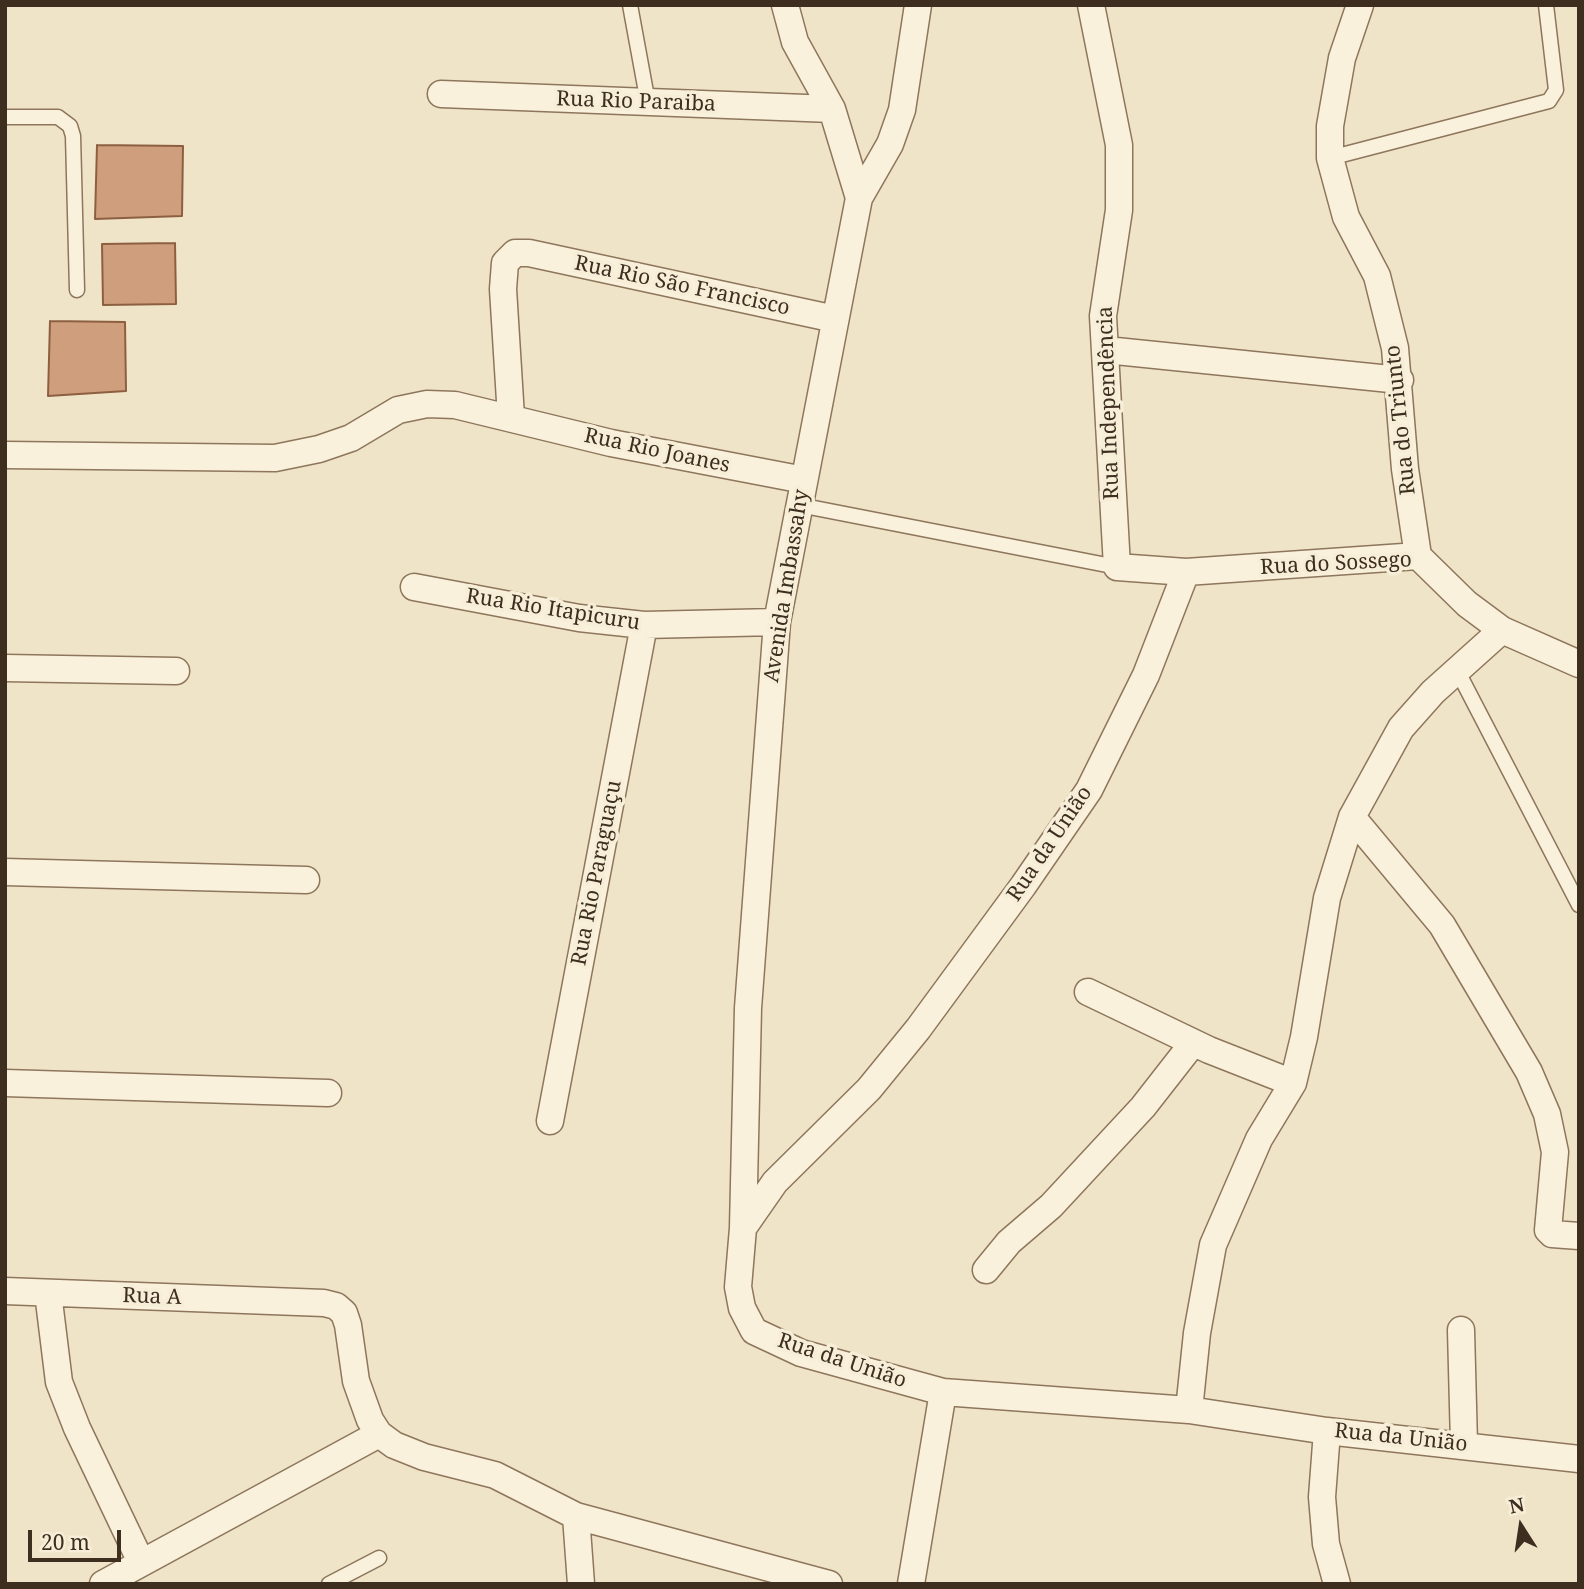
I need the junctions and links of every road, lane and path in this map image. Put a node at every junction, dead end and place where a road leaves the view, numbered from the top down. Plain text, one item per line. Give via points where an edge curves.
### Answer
1 (631, 5) edge
2 (785, 5) edge
3 (918, 5) edge
4 (1091, 5) edge
5 (1360, 5) edge
6 (1546, 5) edge
7 (441, 94) dead end
8 (648, 103) junction
9 (832, 109) junction
10 (5, 117) edge
11 (1329, 158) junction
12 (859, 198) junction
13 (77, 290) dead end
14 (835, 319) junction
15 (1106, 350) junction
16 (1400, 380) junction
17 (511, 417) junction
18 (5, 455) edge
19 (801, 493) junction
20 (1418, 556) junction
21 (1117, 567) junction
22 (1186, 572) junction
23 (414, 587) dead end
24 (777, 622) junction
25 (644, 625) junction
26 (1502, 630) junction
27 (1579, 664) edge
28 (5, 668) edge
29 (1457, 670) junction
30 (176, 671) dead end
31 (1352, 817) junction
32 (5, 872) edge
33 (306, 880) dead end
34 (1579, 905) edge
35 (1088, 992) dead end
36 (1193, 1043) junction
37 (5, 1083) edge
38 (1293, 1083) junction
39 (328, 1093) dead end
40 (550, 1121) dead end
41 (743, 1228) junction
42 (1579, 1236) edge
43 (986, 1270) dead end
44 (5, 1291) edge
45 (48, 1293) junction
46 (1461, 1330) dead end
47 (943, 1392) junction
48 (1189, 1410) junction
49 (1327, 1431) junction
50 (380, 1434) junction
51 (1464, 1444) junction
52 (1579, 1459) edge
53 (576, 1516) junction
54 (379, 1558) dead end
55 (135, 1571) edge
56 (103, 1584) edge
57 (329, 1584) edge
58 (581, 1584) edge
59 (829, 1584) edge
60 (911, 1584) edge
61 (1337, 1584) edge

1 - 8 lane
2 - 9 street, Avenida Imbassahy via 795,42
3 - 12 street via 902,110 890,144
4 - 15 street, Rua Independência via 1119,145 1119,210 1103,316
5 - 11 street, Rua do Triunto via 1342,58
6 - 11 lane via 1556,90 1549,101
7 - 8 street, Rua Rio Paraiba
8 - 9 street, Rua Rio Paraiba
9 - 12 street, Avenida Imbassahy
10 - 13 lane via 58,117 70,126
11 - 16 street, Rua do Triunto via 1346,217 1377,276
12 - 14 street, Avenida Imbassahy
14 - 17 street, Rua Rio São Francisco via 515,253 504,269
14 - 19 street, Avenida Imbassahy
15 - 16 street
15 - 21 street, Rua Independência
16 - 20 street, Rua do Triunto via 1405,468
17 - 18 street, Rua Rio Joanes via 427,404 398,410 351,438 275,458
17 - 19 street, Rua Rio Joanes
19 - 21 lane
19 - 24 street, Avenida Imbassahy
20 - 22 street, Rua do Sossego
20 - 26 street, Rua do Sossego via 1467,604
21 - 22 street
22 - 41 street, Rua da União via 1146,676 1089,790 918,1029 869,1089 775,1182
23 - 25 street, Rua Rio Itapicuru via 579,618
24 - 25 street, Rua Rio Itapicuru
24 - 41 street, Avenida Imbassahy via 748,1008
25 - 40 street, Rua Rio Paraguaçu
26 - 27 street, Rua do Sossego
26 - 29 street
28 - 30 street
29 - 31 street via 1401,728
29 - 34 lane
31 - 38 street via 1327,898
31 - 42 street via 1442,925 1511,1039 1547,1114 1555,1152 1548,1230
32 - 33 street
35 - 36 street
36 - 38 street
36 - 43 street via 1143,1107
37 - 39 street
38 - 48 street via 1259,1139 1213,1245
41 - 47 street, Rua da União via 738,1287 754,1331 802,1353
44 - 45 street, Rua A
45 - 50 street, Rua A via 336,1306 344,1313 356,1381
45 - 55 street via 60,1382
46 - 51 street
47 - 48 street, Rua da União
47 - 60 street
48 - 49 street, Rua da União
49 - 51 street, Rua da União
49 - 61 street via 1322,1497 1326,1544
50 - 53 street via 408,1452 495,1475
50 - 55 street
51 - 52 street, Rua da União
53 - 58 street
53 - 59 street
54 - 57 lane
55 - 56 street

